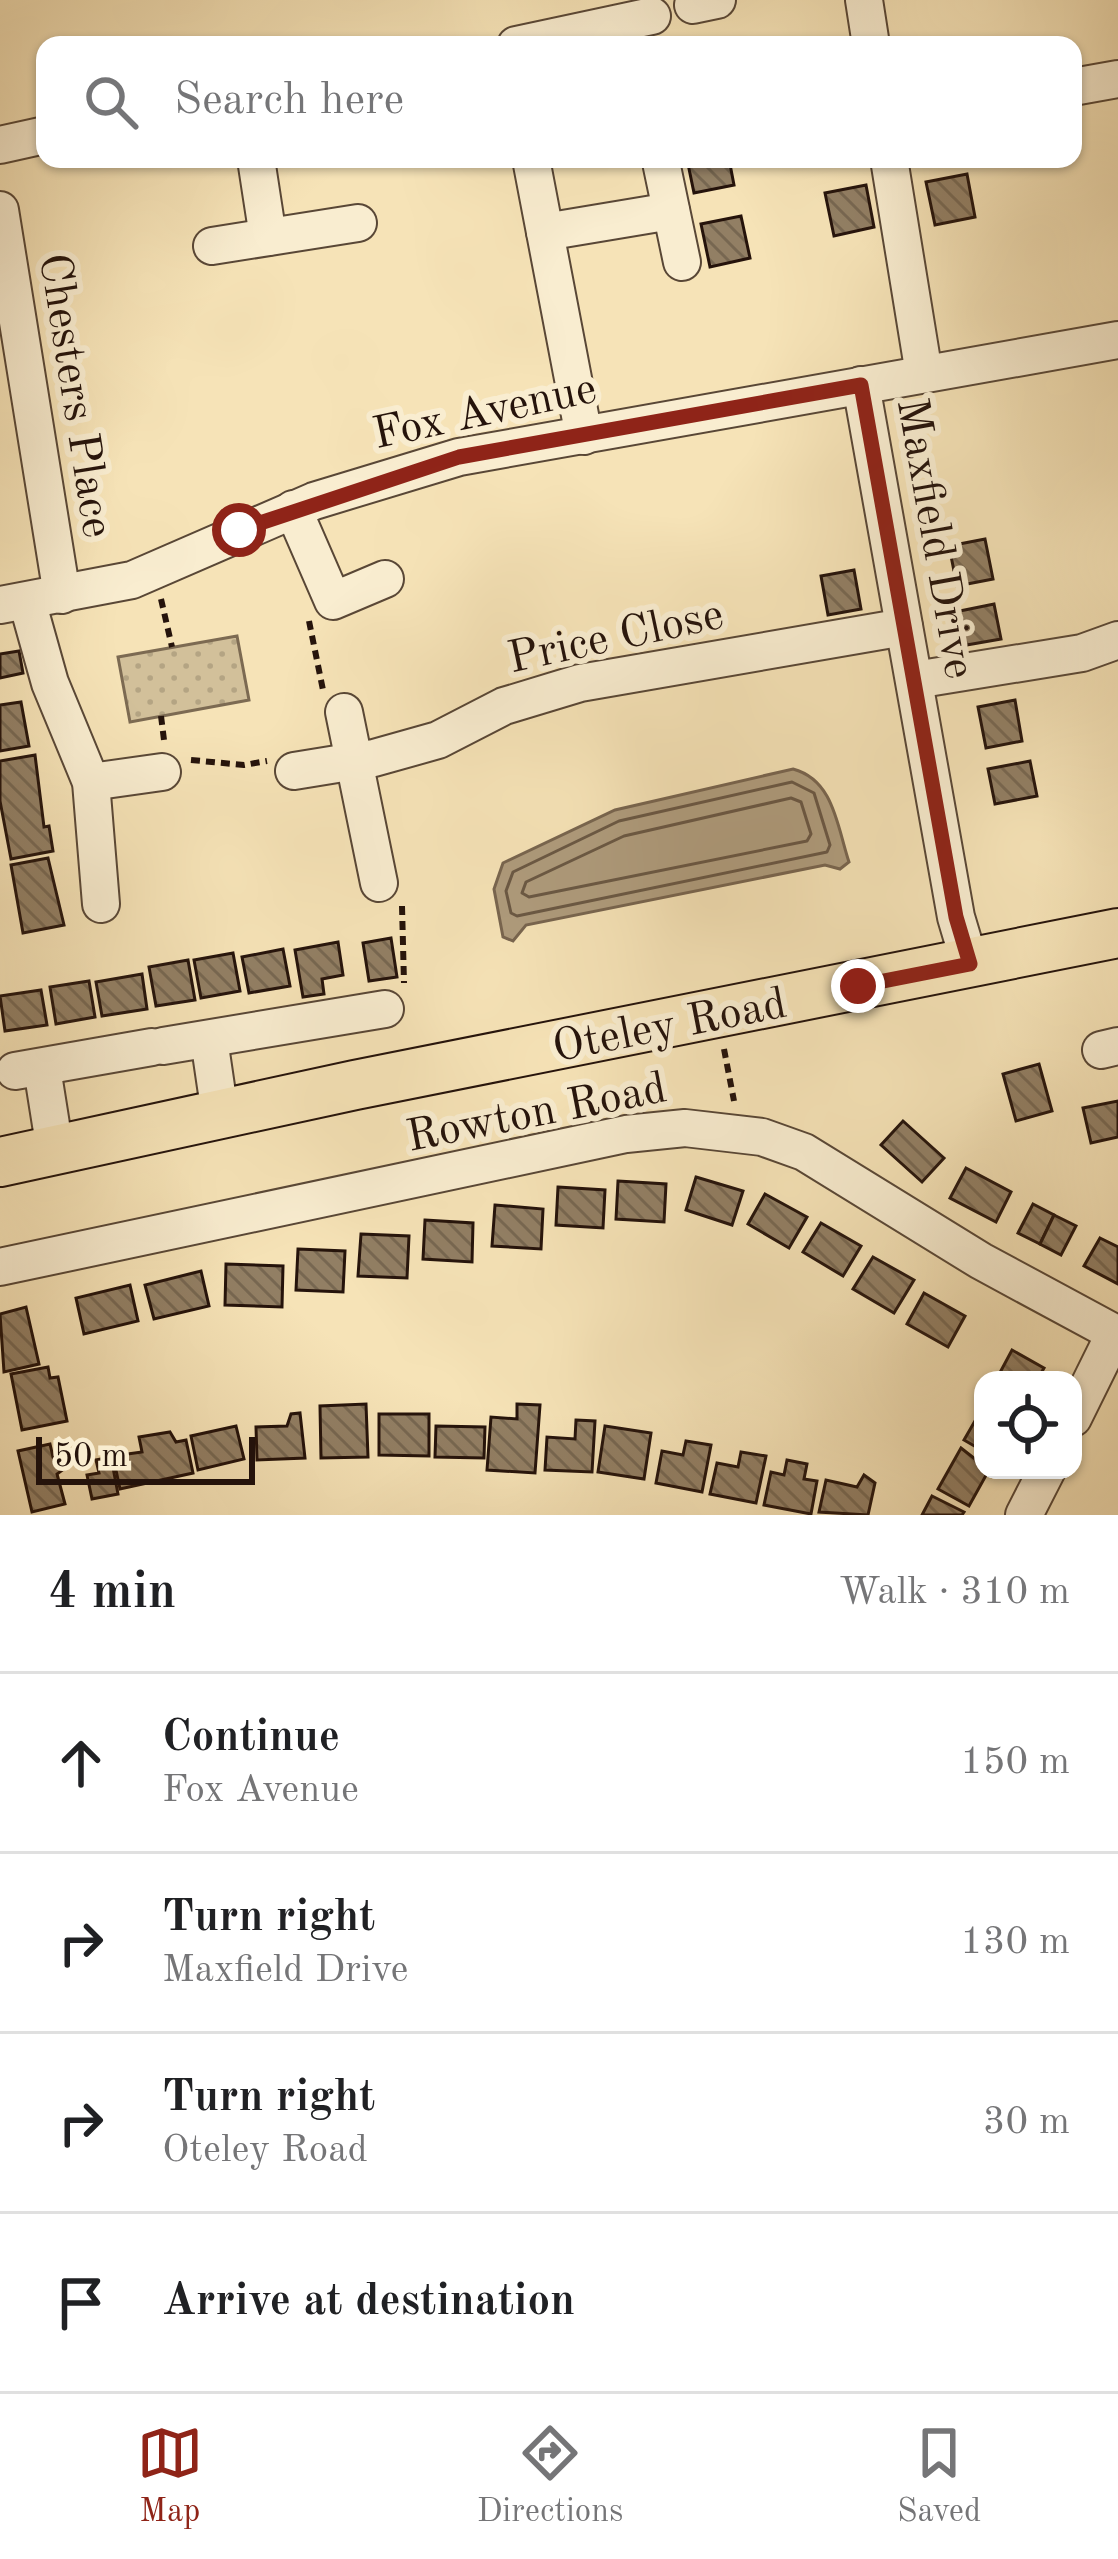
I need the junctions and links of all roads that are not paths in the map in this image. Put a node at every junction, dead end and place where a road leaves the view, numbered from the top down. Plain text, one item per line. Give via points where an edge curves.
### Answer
1 (863, 0) edge
2 (652, 16) dead end
3 (556, 36) edge
4 (869, 36) edge
5 (1118, 79) edge
6 (1082, 85) edge
7 (36, 137) edge
8 (0, 145) edge
9 (257, 168) edge
10 (533, 168) edge
11 (663, 168) edge
12 (890, 168) edge
13 (0, 211) edge
14 (671, 211) junction
15 (358, 224) dead end
16 (545, 232) junction
17 (268, 237) junction
18 (212, 246) dead end
19 (682, 262) dead end
20 (5, 277) edge
21 (1118, 340) edge
22 (924, 374) junction
23 (861, 385) junction
24 (584, 436) junction
25 (293, 509) junction
26 (385, 580) dead end
27 (30, 600) edge
28 (904, 627) junction
29 (1118, 640) edge
30 (915, 680) junction
31 (344, 712) road end
32 (355, 761) junction
33 (171, 763) road end
34 (294, 771) road end
35 (92, 782) junction
36 (379, 883) dead end
37 (101, 904) dead end
38 (1118, 933) edge
39 (970, 964) junction
40 (385, 1009) dead end
41 (209, 1039) junction
42 (220, 1114) junction
43 (56, 1150) junction
44 (0, 1162) edge
45 (0, 1267) edge
46 (1117, 1334) edge
47 (1082, 1401) edge
48 (1042, 1479) edge
49 (1024, 1515) edge

1 - 4 street
2 - 3 street
5 - 6 street
7 - 8 street
9 - 17 street
10 - 16 street
11 - 14 street
12 - 22 street
13 - 20 street, Chesters Place
14 - 16 street
14 - 19 street
15 - 17 street
16 - 24 street
17 - 18 street
20 - 27 street, Chesters Place
21 - 22 street, Maxfield Drive
22 - 23 street, Maxfield Drive
23 - 24 street, Fox Avenue
23 - 28 street, Maxfield Drive
24 - 25 street, Fox Avenue via 459,457
25 - 26 street via 333,601
25 - 27 street, Fox Avenue via 169,567
27 - 35 street, Chesters Place via 50,683
28 - 30 street, Maxfield Drive
28 - 32 street, Price Close via 580,683 504,706 438,740
29 - 30 street
30 - 39 street, Maxfield Drive
31 - 32 street
32 - 34 street, Price Close
32 - 36 street
33 - 35 street
35 - 37 street, Chesters Place
38 - 39 main road, Oteley Road
39 - 42 main road, Oteley Road
40 - 41 street
41 - 42 street
41 - 43 street via 28,1070
42 - 43 main road, Oteley Road
43 - 44 main road, Oteley Road
45 - 46 street, Rowton Road via 685,1127 804,1152 981,1262
46 - 47 street
48 - 49 street

